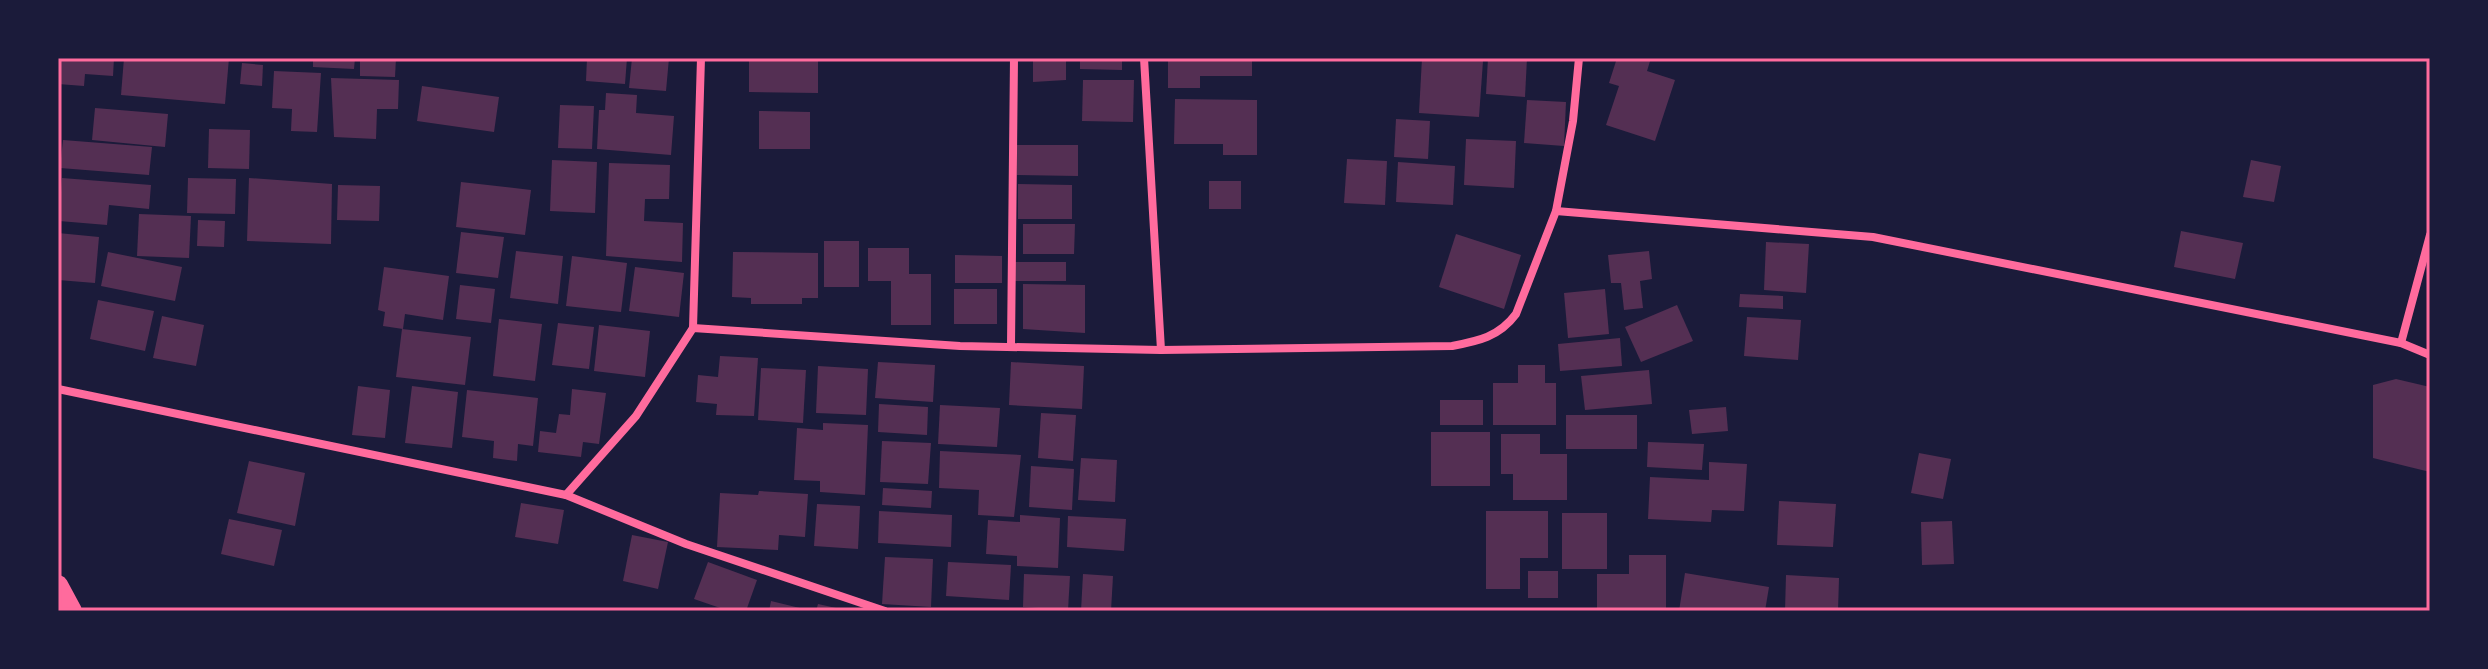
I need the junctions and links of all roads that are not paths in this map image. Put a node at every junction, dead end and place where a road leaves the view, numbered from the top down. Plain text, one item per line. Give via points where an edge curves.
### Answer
1 (701, 58) edge
2 (1014, 58) edge
3 (1144, 58) edge
4 (1579, 58) edge
5 (1556, 211) junction
6 (2430, 235) edge
7 (693, 328) junction
8 (2401, 343) junction
9 (1011, 345) junction
10 (1161, 350) junction
11 (2430, 355) edge
12 (58, 389) edge
13 (566, 495) junction
14 (58, 585) edge
15 (72, 611) edge
16 (885, 611) edge

1 - 7 street
2 - 9 street
3 - 10 street
4 - 5 street
5 - 8 street via 1873,237
5 - 10 street via 1516,314 1484,340 1452,346
6 - 8 street
7 - 9 street
7 - 13 street via 636,416
8 - 11 street
9 - 10 street
12 - 13 street
13 - 16 street via 686,544
14 - 15 main road

